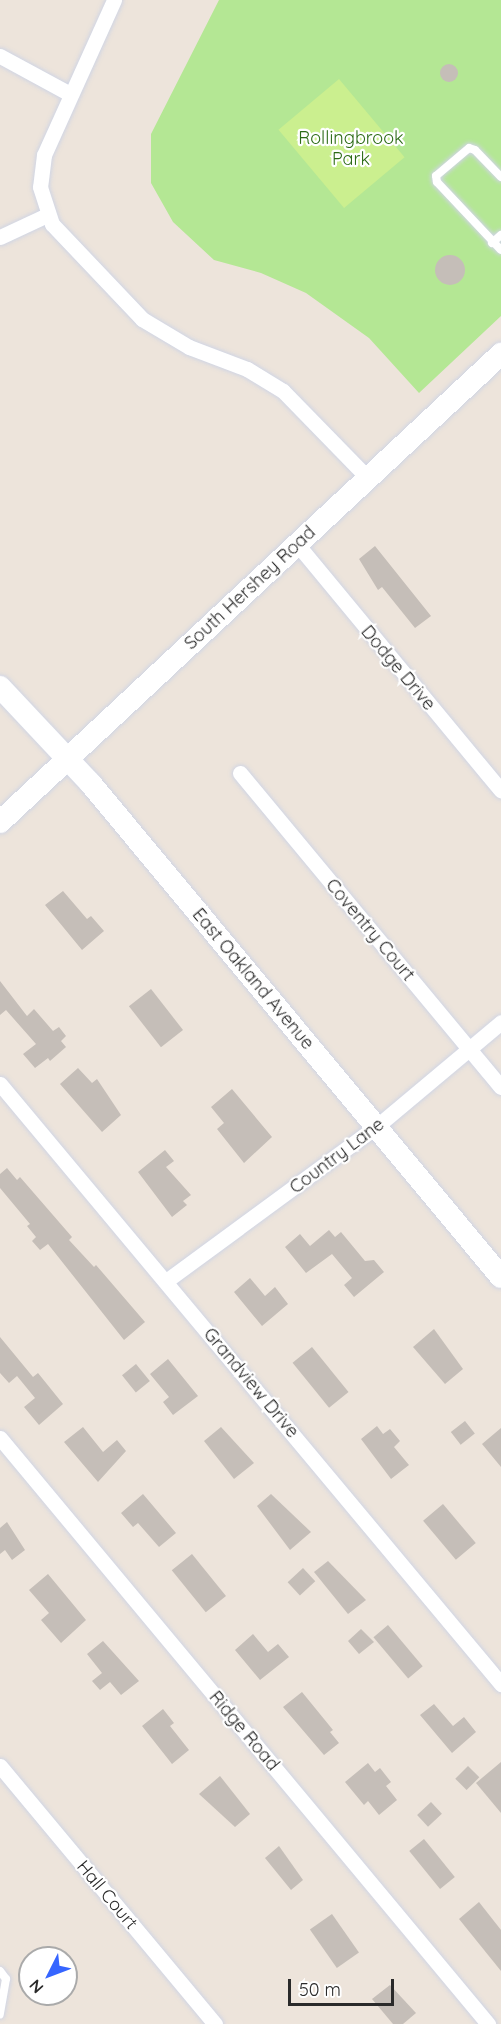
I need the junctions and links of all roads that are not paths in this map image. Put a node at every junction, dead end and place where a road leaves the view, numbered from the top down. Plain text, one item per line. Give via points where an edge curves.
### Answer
1 (114, 0) edge
2 (0, 56) edge
3 (70, 94) junction
4 (501, 177) edge
5 (47, 215) junction
6 (501, 235) edge
7 (0, 237) edge
8 (492, 243) junction
9 (501, 250) edge
10 (501, 354) edge
11 (368, 478) junction
12 (297, 544) junction
13 (0, 687) edge
14 (68, 759) junction
15 (240, 773) dead end
16 (501, 792) edge
17 (0, 822) edge
18 (501, 1022) edge
19 (469, 1049) junction
20 (0, 1084) edge
21 (501, 1087) edge
22 (376, 1127) junction
23 (501, 1277) edge
24 (166, 1281) junction
25 (2, 1445) edge
26 (501, 1684) edge
27 (0, 1766) edge
28 (0, 1971) edge
29 (0, 2014) edge
30 (215, 2024) edge
31 (488, 2024) edge

1 - 3 street
2 - 3 street
3 - 5 street via 44,155 40,187
4 - 8 lane via 469,148 436,176 437,182
5 - 7 street
5 - 11 street via 59,234 142,320 189,347 247,369 283,391
6 - 8 lane
8 - 9 lane
10 - 11 main road, South Hershey Road
11 - 12 main road, South Hershey Road
12 - 14 main road, South Hershey Road
12 - 16 street, Dodge Drive
13 - 14 main road, East Oakland Avenue
14 - 17 main road, South Hershey Road
14 - 22 main road, East Oakland Avenue
15 - 19 street, Coventry Court
18 - 19 street, Country Lane
19 - 21 street, Coventry Court
19 - 22 street, Country Lane
20 - 24 street, Grandview Drive
22 - 23 main road, East Oakland Avenue
22 - 24 street, Country Lane
24 - 26 street, Grandview Drive
25 - 31 street, Ridge Road
27 - 30 street, Hall Court
28 - 29 lane via 6,1979

